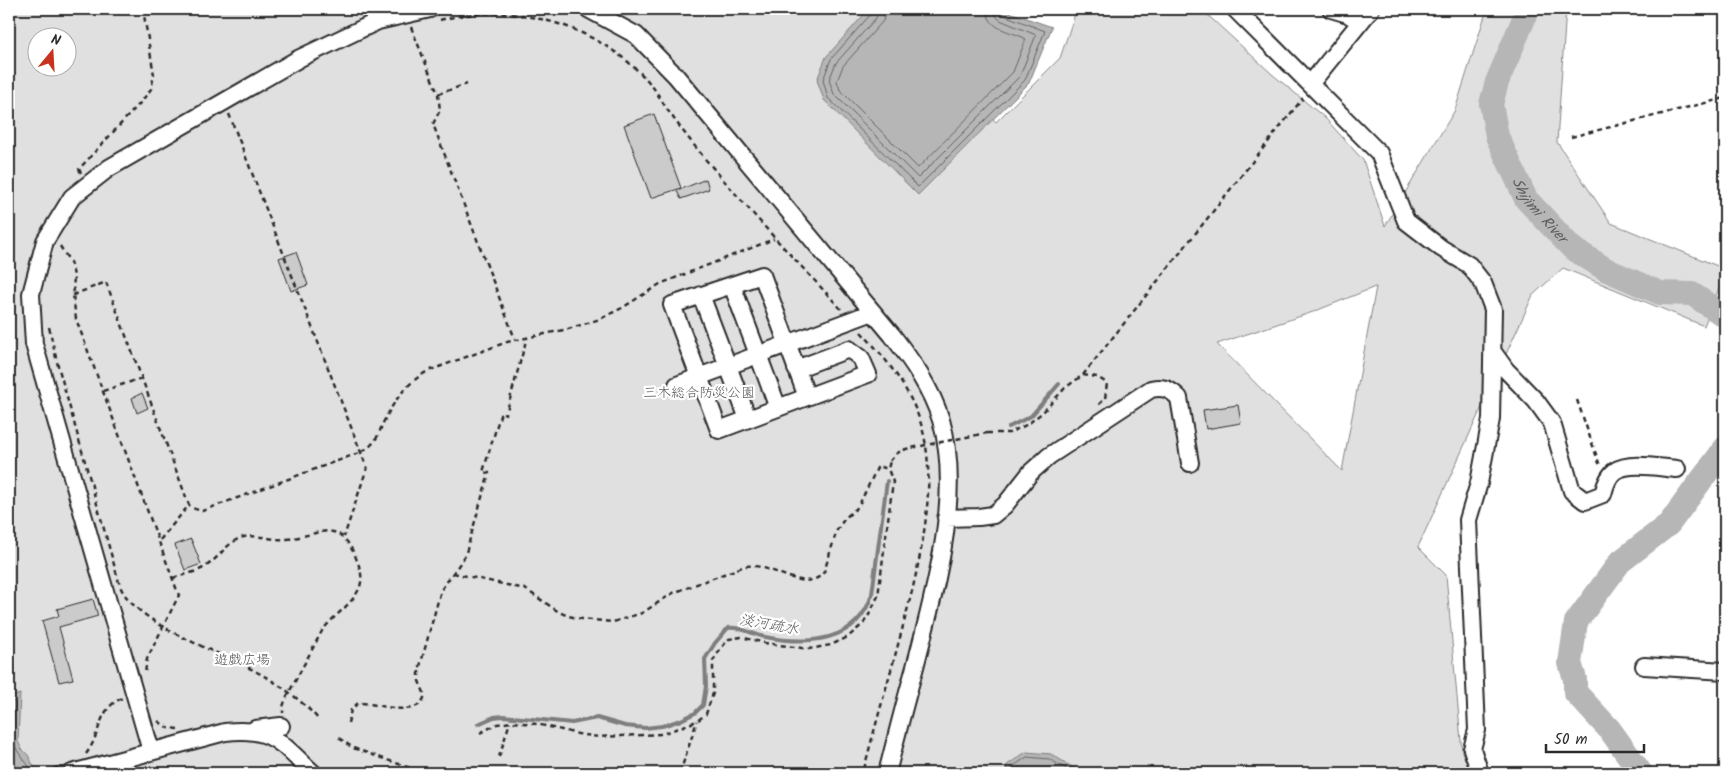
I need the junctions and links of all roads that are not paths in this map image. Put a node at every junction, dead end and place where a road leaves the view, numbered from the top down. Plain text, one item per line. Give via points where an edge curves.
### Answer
1 (588, 9) edge
2 (1235, 9) edge
3 (1331, 9) edge
4 (1371, 9) edge
5 (433, 15) edge
6 (1360, 22) junction
7 (1311, 83) junction
8 (732, 285) junction
9 (702, 295) junction
10 (873, 312) junction
11 (787, 344) junction
12 (1493, 352) junction
13 (758, 355) junction
14 (728, 366) junction
15 (796, 369) junction
16 (699, 377) junction
17 (677, 385) dead end
18 (807, 397) junction
19 (778, 408) junction
20 (748, 419) junction
21 (1190, 463) dead end
22 (1677, 470) dead end
23 (946, 518) junction
24 (1644, 666) dead end
25 (1725, 671) edge
26 (278, 720) road end
27 (248, 730) junction
28 (151, 751) junction
29 (70, 769) edge
30 (313, 773) edge
31 (887, 773) edge
32 (1480, 773) edge

1 - 10 street via 636,35 676,76
2 - 7 street
3 - 6 street
4 - 6 street
5 - 28 street via 378,21 300,58 110,168 72,197 45,241 31,294 34,344
6 - 7 street
7 - 12 street via 1380,153 1406,221 1469,265 1483,283 1493,309
8 - 9 street
8 - 11 street via 762,276
8 - 13 street
9 - 14 street
9 - 16 street via 672,305
10 - 11 street
10 - 23 street via 921,375 934,402 948,459
11 - 13 street
11 - 15 street
12 - 22 street via 1552,423 1572,491 1585,501 1603,494 1607,481 1616,470 1634,465
12 - 32 street via 1491,419 1468,520 1477,730 1472,749
13 - 14 street
13 - 19 street
14 - 16 street
14 - 20 street
15 - 18 street
15 - 18 street via 849,348 861,358 868,374
16 - 17 street
16 - 20 street via 719,430
18 - 19 street
19 - 20 street
21 - 23 street via 1179,398 1167,388 1151,389 1049,456 993,515
23 - 31 street via 936,584
24 - 25 street
26 - 27 street
27 - 28 street via 225,732
27 - 30 street via 263,732 278,741
28 - 29 street

